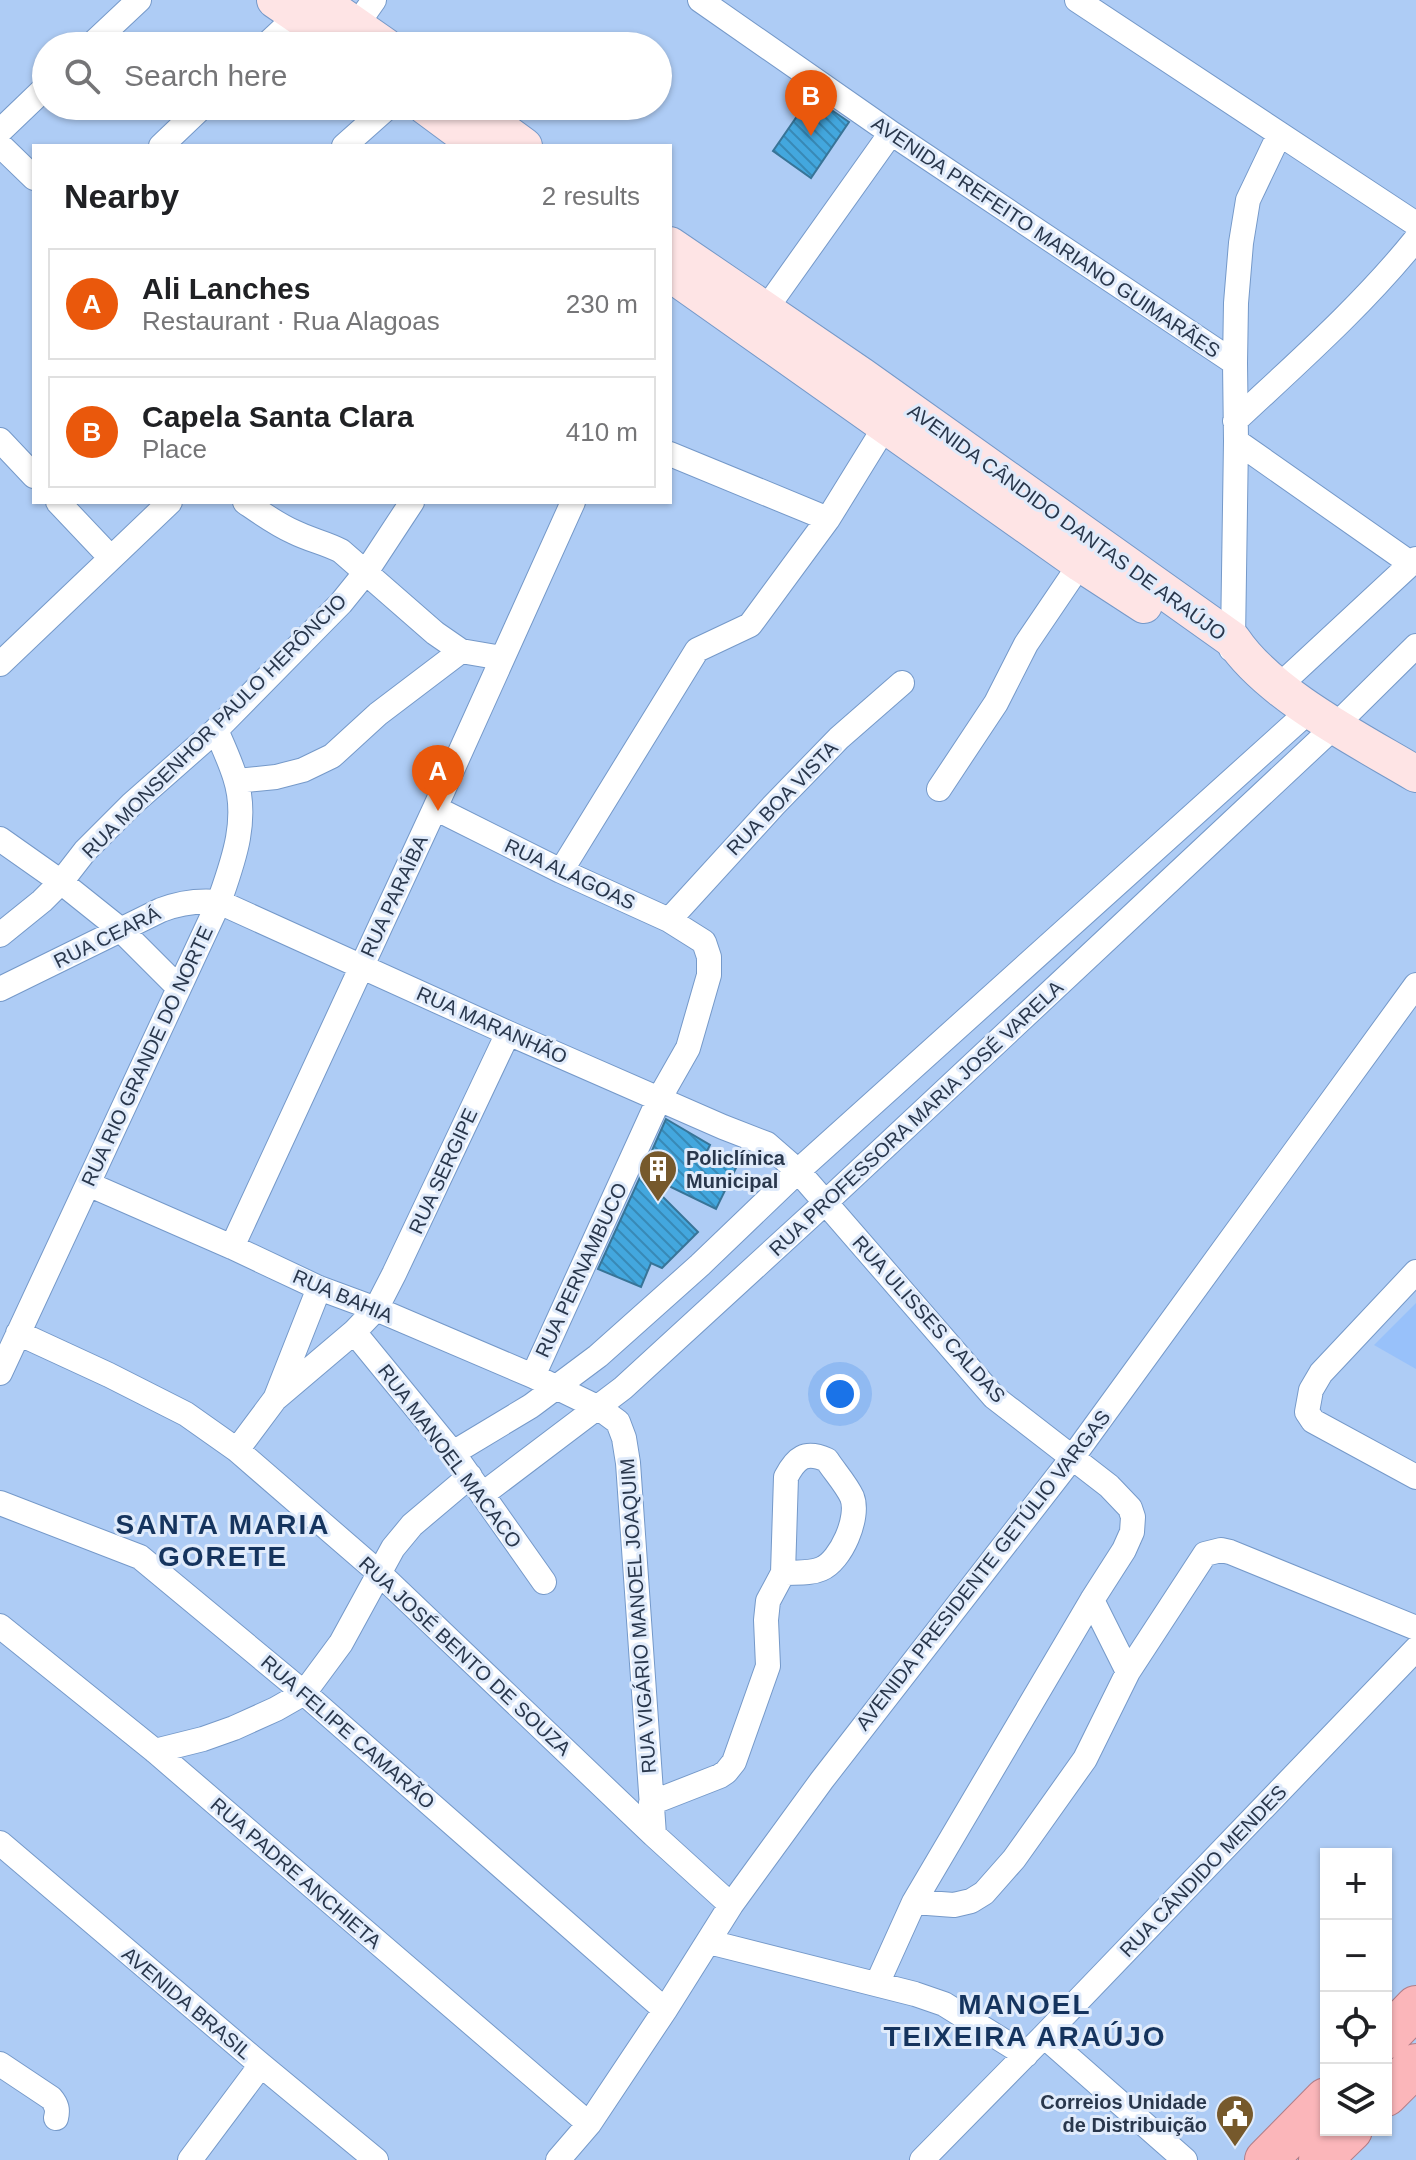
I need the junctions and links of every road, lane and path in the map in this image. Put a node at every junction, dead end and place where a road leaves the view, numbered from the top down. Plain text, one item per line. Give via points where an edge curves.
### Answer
1 (139, 0) edge
2 (700, 0) edge
3 (1077, 0) edge
4 (297, 5) edge
5 (357, 24) edge
6 (105, 32) edge
7 (276, 32) edge
8 (32, 100) edge
9 (188, 120) edge
10 (373, 120) edge
11 (444, 120) edge
12 (488, 120) edge
13 (0, 131) edge
14 (891, 133) junction
15 (1279, 135) junction
16 (163, 144) edge
17 (346, 144) edge
18 (476, 144) edge
19 (521, 144) edge
20 (0, 145) edge
21 (32, 176) edge
22 (1416, 224) edge
23 (1416, 239) edge
24 (675, 270) edge
25 (759, 320) junction
26 (1235, 363) junction
27 (854, 387) junction
28 (886, 425) junction
29 (1236, 431) junction
30 (0, 440) edge
31 (672, 455) edge
32 (32, 474) edge
33 (993, 485) junction
34 (60, 504) edge
35 (168, 504) edge
36 (248, 504) edge
37 (411, 504) edge
38 (572, 504) edge
39 (828, 519) junction
40 (1088, 553) junction
41 (111, 558) junction
42 (1413, 561) edge
43 (366, 572) junction
44 (1416, 646) edge
45 (461, 651) junction
46 (1235, 652) junction
47 (502, 658) junction
48 (0, 664) edge
49 (902, 683) dead end
50 (1279, 686) junction
51 (1323, 718) junction
52 (216, 730) junction
53 (1416, 774) edge
54 (237, 781) junction
55 (939, 789) dead end
56 (435, 808) junction
57 (0, 839) edge
58 (561, 871) junction
59 (61, 882) junction
60 (219, 902) junction
61 (669, 920) junction
62 (121, 930) junction
63 (0, 935) edge
64 (704, 942) joint
65 (361, 966) junction
66 (1416, 985) edge
67 (179, 988) junction
68 (0, 989) edge
69 (508, 1033) junction
70 (659, 1099) junction
71 (767, 1144) joint
72 (798, 1171) junction
73 (88, 1184) junction
74 (826, 1202) junction
75 (232, 1247) junction
76 (1416, 1272) edge
77 (319, 1288) junction
78 (376, 1309) junction
79 (354, 1332) junction
80 (18, 1333) junction
81 (0, 1373) edge
82 (533, 1376) junction
83 (557, 1388) junction
84 (275, 1399) junction
85 (599, 1408) junction
86 (237, 1450) junction
87 (453, 1453) junction
88 (1072, 1458) junction
89 (1416, 1477) edge
90 (476, 1485) junction
91 (0, 1503) edge
92 (378, 1572) junction
93 (783, 1573) junction
94 (544, 1582) dead end
95 (1092, 1600) junction
96 (0, 1626) edge
97 (1416, 1628) edge
98 (1416, 1649) edge
99 (1128, 1672) junction
100 (304, 1693) junction
101 (155, 1751) junction
102 (651, 1803) junction
103 (654, 1835) junction
104 (0, 1843) edge
105 (914, 1902) junction
106 (731, 1905) junction
107 (709, 1942) junction
108 (877, 1984) junction
109 (665, 2010) junction
110 (1044, 2036) junction
111 (1405, 2041) edge
112 (1026, 2055) junction
113 (0, 2064) edge
114 (261, 2065) junction
115 (1392, 2078) edge
116 (1320, 2105) edge
117 (56, 2118) dead end
118 (589, 2124) junction
119 (1345, 2136) edge
120 (372, 2158) edge
121 (190, 2160) edge
122 (558, 2160) edge
123 (922, 2160) edge
124 (1185, 2160) edge
125 (1266, 2160) edge
126 (1320, 2160) edge

1 - 6 street
2 - 14 street, AVENIDA PREFEITO MARIANO GUIMARÃES
3 - 15 street
4 - 5 main road
4 - 7 street
8 - 13 street
9 - 16 street
10 - 17 street
11 - 18 main road
12 - 19 main road
14 - 25 street
14 - 26 street, AVENIDA PREFEITO MARIANO GUIMARÃES
15 - 22 street
15 - 26 street via 1248,200
20 - 21 street
23 - 29 street
24 - 25 main road, AVENIDA CÂNDIDO DANTAS DE ARAÚJO
25 - 27 main road, AVENIDA CÂNDIDO DANTAS DE ARAÚJO
26 - 29 street
27 - 28 main road, AVENIDA CÂNDIDO DANTAS DE ARAÚJO
27 - 33 main road, AVENIDA CÂNDIDO DANTAS DE ARAÚJO
28 - 33 main road, AVENIDA CÂNDIDO DANTAS DE ARAÚJO
28 - 39 street
29 - 42 street
29 - 46 street
30 - 32 street
31 - 39 street
33 - 40 main road, AVENIDA CÂNDIDO DANTAS DE ARAÚJO
34 - 41 street
35 - 41 street
36 - 43 street via 294,533 341,551
37 - 43 street, RUA MONSENHOR PAULO HERÔNCIO
38 - 47 street, RUA PARAÍBA
39 - 58 street via 750,625 697,650
40 - 46 main road, AVENIDA CÂNDIDO DANTAS DE ARAÚJO
40 - 55 street
41 - 48 street
42 - 50 street
43 - 45 street
43 - 52 street, RUA MONSENHOR PAULO HERÔNCIO
44 - 51 street
45 - 47 street
45 - 54 street via 332,756 303,770
46 - 50 main road, AVENIDA CÂNDIDO DANTAS DE ARAÚJO
47 - 56 street, RUA PARAÍBA
49 - 61 street, RUA BOA VISTA via 839,738
50 - 51 main road, AVENIDA CÂNDIDO DANTAS DE ARAÚJO
51 - 53 main road, AVENIDA CÂNDIDO DANTAS DE ARAÚJO
51 - 72 street, RUA PROFESSORA MARIA JOSÉ VARELA
51 - 74 street, RUA PROFESSORA MARIA JOSÉ VARELA
52 - 54 street, RUA RIO GRANDE DO NORTE
52 - 59 street, RUA MONSENHOR PAULO HERÔNCIO via 132,804
54 - 60 street, RUA RIO GRANDE DO NORTE via 237,852
56 - 58 street, RUA ALAGOAS
56 - 65 street, RUA PARAÍBA
57 - 59 street
58 - 61 street, RUA ALAGOAS
59 - 62 street
59 - 63 street, RUA MONSENHOR PAULO HERÔNCIO
60 - 62 street, RUA CEARÁ via 177,904
60 - 65 street, RUA MARANHÃO
60 - 67 street, RUA RIO GRANDE DO NORTE
61 - 64 street, RUA ALAGOAS
62 - 67 street
62 - 68 street, RUA CEARÁ
64 - 70 street, RUA PERNAMBUCO via 709,975 688,1048
65 - 69 street, RUA MARANHÃO
65 - 75 street, RUA PARAÍBA
66 - 88 street, AVENIDA PRESIDENTE GETÚLIO VARGAS
67 - 73 street, RUA RIO GRANDE DO NORTE
69 - 70 street, RUA MARANHÃO
69 - 78 street, RUA SERGIPE
70 - 71 street, RUA MARANHÃO
70 - 82 street, RUA PERNAMBUCO
71 - 72 street, RUA ULISSES CALDAS
72 - 74 street, RUA ULISSES CALDAS
72 - 83 street, RUA PROFESSORA MARIA JOSÉ VARELA via 700,1265
73 - 75 street, RUA BAHIA
73 - 80 street, RUA RIO GRANDE DO NORTE
74 - 85 street, RUA PROFESSORA MARIA JOSÉ VARELA
74 - 88 street, RUA ULISSES CALDAS via 994,1397
75 - 77 street, RUA BAHIA
76 - 89 street via 1321,1373 1307,1412 1313,1421
77 - 78 street, RUA BAHIA
77 - 84 street
78 - 79 street, RUA SERGIPE
78 - 82 street, RUA BAHIA
79 - 84 street, RUA SERGIPE
79 - 87 street, RUA MANOEL MACACO
80 - 81 street, RUA RIO GRANDE DO NORTE
80 - 86 street, RUA JOSÉ BENTO DE SOUZA via 186,1414
82 - 83 street, RUA BAHIA
83 - 85 street, RUA BAHIA
83 - 87 street, RUA PROFESSORA MARIA JOSÉ VARELA
84 - 86 street
85 - 90 street, RUA PROFESSORA MARIA JOSÉ VARELA
85 - 102 street, RUA VIGÁRIO MANOEL JOAQUIM via 618,1422 628,1463
86 - 92 street, RUA JOSÉ BENTO DE SOUZA
87 - 90 street, RUA MANOEL MACACO
88 - 95 street, RUA ULISSES CALDAS via 1109,1486 1133,1517 1124,1550
88 - 106 street, AVENIDA PRESIDENTE GETÚLIO VARGAS
90 - 92 street, RUA PROFESSORA MARIA JOSÉ VARELA via 412,1525
90 - 94 street, RUA MANOEL MACACO
91 - 100 street, RUA FELIPE CAMARÃO via 140,1557
92 - 100 street, RUA PROFESSORA MARIA JOSÉ VARELA via 341,1643
92 - 103 street, RUA JOSÉ BENTO DE SOUZA
93 - 93 street via 786,1477 802,1457 821,1457 852,1497 852,1526 825,1568
93 - 102 street via 768,1601 765,1680 734,1762 720,1776
95 - 99 street
95 - 105 street
96 - 101 street, RUA PADRE ANCHIETA
97 - 99 street via 1221,1550 1205,1554
98 - 110 street, RUA CÂNDIDO MENDES
99 - 105 street via 1085,1759 984,1893 954,1905
100 - 101 street via 234,1728
100 - 109 street, RUA FELIPE CAMARÃO
101 - 118 street, RUA PADRE ANCHIETA
102 - 103 street, RUA VIGÁRIO MANOEL JOAQUIM
103 - 106 street, RUA JOSÉ BENTO DE SOUZA
104 - 114 street, AVENIDA BRASIL
105 - 108 street
106 - 107 street, AVENIDA PRESIDENTE GETÚLIO VARGAS
107 - 108 street
107 - 109 street, AVENIDA PRESIDENTE GETÚLIO VARGAS
108 - 112 street via 944,2004
109 - 118 street, AVENIDA PRESIDENTE GETÚLIO VARGAS
110 - 112 street, RUA CÂNDIDO MENDES
110 - 124 street
111 - 115 highway
112 - 123 street, RUA CÂNDIDO MENDES
113 - 117 street via 51,2098
114 - 120 street, AVENIDA BRASIL
114 - 121 street
116 - 125 highway
118 - 122 street, AVENIDA PRESIDENTE GETÚLIO VARGAS
119 - 126 highway

